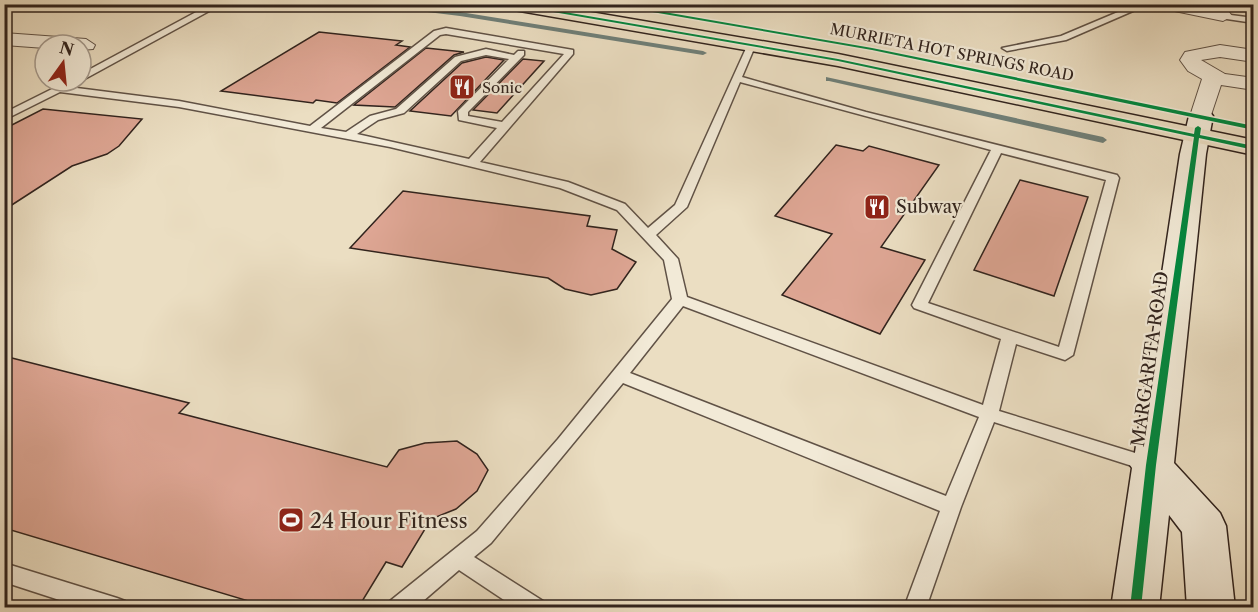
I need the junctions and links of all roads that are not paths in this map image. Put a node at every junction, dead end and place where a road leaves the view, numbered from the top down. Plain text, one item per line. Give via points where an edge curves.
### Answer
1 (508, 4) edge
2 (608, 4) edge
3 (1145, 4) edge
4 (1166, 4) edge
5 (217, 5) edge
6 (1223, 10) edge
7 (1254, 21) edge
8 (4, 39) edge
9 (33, 41) edge
10 (752, 44) junction
11 (529, 45) junction
12 (1007, 48) dead end
13 (1220, 51) junction
14 (1254, 56) edge
15 (516, 58) junction
16 (93, 72) edge
17 (1213, 76) junction
18 (739, 79) junction
19 (1254, 84) edge
20 (51, 93) edge
21 (91, 93) edge
22 (4, 117) edge
23 (506, 126) junction
24 (1199, 126) junction
25 (1254, 128) edge
26 (313, 129) junction
27 (348, 136) junction
28 (1254, 148) edge
29 (997, 149) junction
30 (472, 163) junction
31 (648, 235) junction
32 (680, 300) junction
33 (1010, 336) junction
34 (620, 375) junction
35 (989, 414) junction
36 (1151, 465) junction
37 (951, 507) junction
38 (458, 558) junction
39 (4, 572) edge
40 (117, 608) edge
41 (398, 608) edge
42 (535, 608) edge
43 (915, 608) edge
44 (1136, 608) edge
45 (1210, 608) edge

1 - 10 main road, MURRIETA HOT SPRINGS ROAD
2 - 24 main road, MURRIETA HOT SPRINGS ROAD via 872,49
3 - 12 lane via 1063,38
4 - 6 street
5 - 16 lane
6 - 7 lane
6 - 13 street
8 - 9 street
10 - 18 lane
10 - 24 main road, MURRIETA HOT SPRINGS ROAD
11 - 15 lane
11 - 23 lane via 570,52
11 - 26 lane via 446,31 437,33
13 - 14 street
13 - 17 street via 1198,53 1190,60
15 - 23 lane via 463,111 463,118
15 - 27 lane via 486,52 458,59 400,111 374,118
17 - 19 street
17 - 24 street
18 - 29 lane
18 - 31 lane via 681,207
20 - 22 lane
21 - 26 lane via 179,104
23 - 30 lane
24 - 25 main road, MURRIETA HOT SPRINGS ROAD
24 - 28 main road, MURRIETA HOT SPRINGS ROAD
24 - 36 main road, MARGARITA ROAD
26 - 27 lane
27 - 30 lane
29 - 33 lane via 919,305
29 - 33 lane via 1113,178 1065,355
30 - 31 lane via 564,185 621,207
31 - 32 lane via 671,259
32 - 34 lane
32 - 35 lane
33 - 35 lane
34 - 37 lane
34 - 38 lane via 484,537
35 - 36 lane
35 - 37 lane
36 - 44 main road, MARGARITA ROAD
36 - 45 main road via 1204,526
37 - 43 lane
38 - 41 lane
38 - 42 lane
39 - 40 lane

